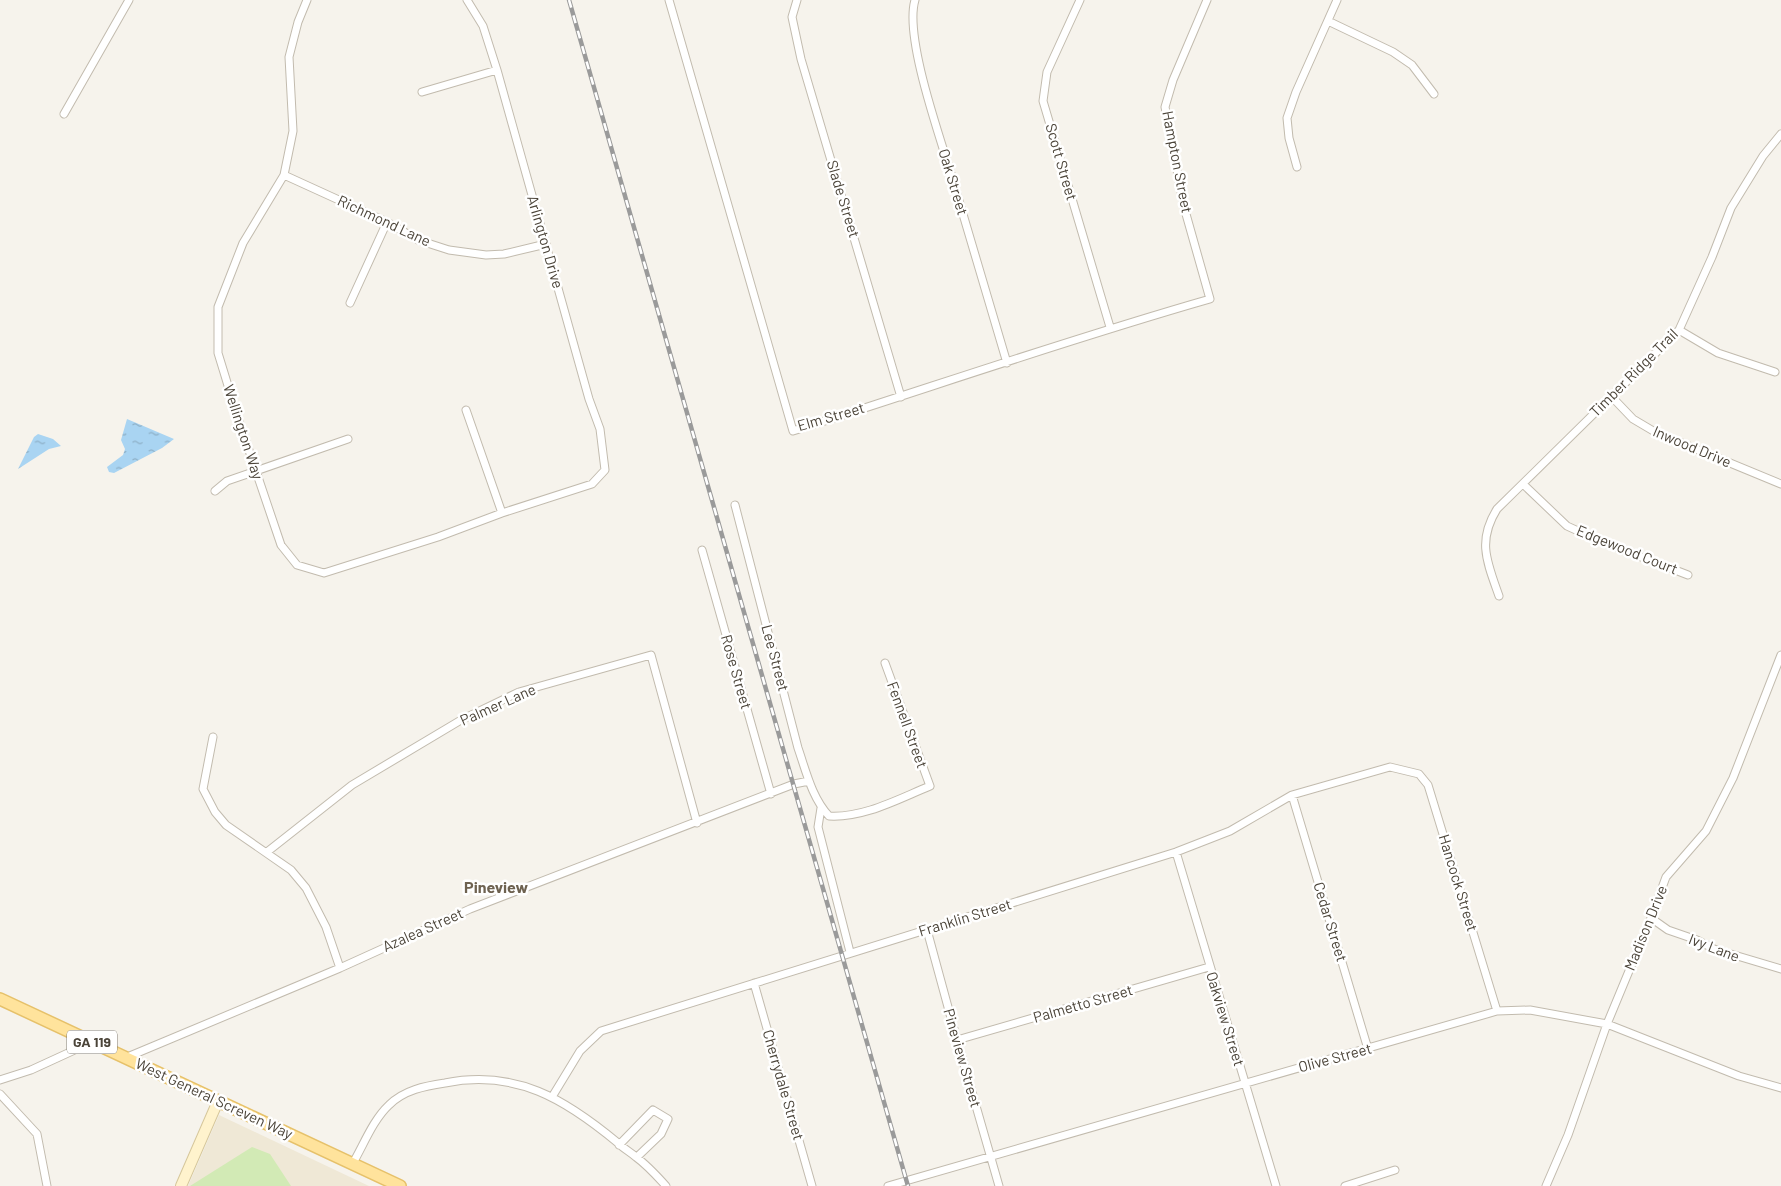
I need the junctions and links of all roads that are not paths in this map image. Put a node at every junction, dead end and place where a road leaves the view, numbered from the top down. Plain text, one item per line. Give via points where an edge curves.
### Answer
1 (129, 0) edge
2 (308, 0) edge
3 (467, 0) edge
4 (669, 0) edge
5 (797, 0) edge
6 (915, 0) edge
7 (1080, 0) edge
8 (1207, 0) edge
9 (1337, 0) edge
10 (1328, 20) junction
11 (497, 70) junction
12 (422, 92) dead end
13 (1434, 94) dead end
14 (64, 114) dead end
15 (1781, 134) edge
16 (1297, 167) dead end
17 (284, 175) junction
18 (387, 222) junction
19 (546, 244) junction
20 (1210, 299) joint
21 (350, 303) dead end
22 (1110, 327) junction
23 (1678, 330) junction
24 (1007, 363) junction
25 (1775, 372) dead end
26 (1611, 396) junction
27 (901, 397) junction
28 (466, 410) dead end
29 (348, 439) dead end
30 (256, 470) junction
31 (592, 484) joint
32 (1522, 484) junction
33 (1781, 484) edge
34 (215, 491) dead end
35 (735, 505) dead end
36 (502, 513) junction
37 (702, 550) dead end
38 (1688, 575) dead end
39 (1499, 596) dead end
40 (1781, 655) edge
41 (885, 663) dead end
42 (213, 737) dead end
43 (1402, 770) joint
44 (809, 781) junction
45 (771, 794) junction
46 (1292, 795) junction
47 (821, 808) junction
48 (697, 823) junction
49 (267, 852) junction
50 (1176, 852) junction
51 (1651, 918) junction
52 (927, 930) junction
53 (850, 952) junction
54 (1208, 966) junction
55 (340, 968) junction
56 (1781, 969) edge
57 (754, 983) junction
58 (0, 999) edge
59 (1498, 1011) junction
60 (1607, 1024) junction
61 (956, 1040) junction
62 (92, 1042) junction
63 (1368, 1049) junction
64 (126, 1058) junction
65 (0, 1080) edge
66 (1244, 1083) junction
67 (1781, 1088) edge
68 (0, 1094) edge
69 (552, 1097) junction
70 (218, 1101) junction
71 (619, 1145) junction
72 (991, 1156) junction
73 (637, 1157) junction
74 (353, 1163) junction
75 (1395, 1170) dead end
76 (47, 1186) edge
77 (181, 1186) edge
78 (400, 1186) edge
79 (666, 1186) edge
80 (812, 1186) edge
81 (888, 1186) edge
82 (999, 1186) edge
83 (1276, 1186) edge
84 (1345, 1186) edge
85 (1546, 1186) edge

1 - 14 street
2 - 17 street, Wellington Way via 298,22 289,57 293,131
3 - 11 street, Arlington Drive via 483,26
4 - 27 street, Elm Street via 793,430
5 - 27 street, Slade Street via 792,18 801,59
6 - 24 street, Oak Street via 912,9 914,40 928,97
7 - 22 street, Scott Street via 1047,72 1043,101
8 - 20 street, Hampton Street via 1164,107 1184,207
9 - 10 street
10 - 13 street via 1412,65
10 - 16 street via 1287,118
11 - 12 street
11 - 19 street, Arlington Drive
15 - 23 street, Timber Ridge Trail via 1731,208
17 - 18 street, Richmond Lane
17 - 30 street, Wellington Way via 243,243 218,307 218,353
18 - 19 street, Richmond Lane via 418,240 467,253 504,254
18 - 21 street
19 - 31 street, Arlington Drive via 600,429 605,470
20 - 22 street, Elm Street
22 - 24 street, Elm Street
23 - 25 street via 1718,353
23 - 26 street, Timber Ridge Trail
24 - 27 street, Elm Street
26 - 32 street, Timber Ridge Trail
26 - 33 street, Inwood Drive via 1633,419 1655,432
28 - 36 street
29 - 30 street
30 - 34 street via 227,480
30 - 36 street, Wellington Way via 281,545 297,565 324,573
31 - 36 street, Wellington Way
32 - 38 street, Edgewood Court via 1567,526
32 - 39 street, Timber Ridge Trail via 1497,509 1484,536 1487,559
35 - 44 street, Lee Street
37 - 45 street, Rose Street
40 - 51 street, Madison Drive via 1733,778 1706,831 1666,877
41 - 47 street, Fennell Street via 930,786 844,817 829,816
42 - 49 street via 204,789 215,812 226,825
43 - 46 street, Franklin Street via 1390,767
43 - 59 street, Hancock Street via 1419,774 1428,785
44 - 45 street, Azalea Street
44 - 47 street, Lee Street
45 - 48 street, Azalea Street
46 - 50 street, Franklin Street via 1230,831
46 - 63 street, Cedar Street
47 - 53 street, Lee Street via 819,832
48 - 49 street, Palmer Lane via 651,655 519,692 461,720 352,785
48 - 55 street, Azalea Street via 479,906
49 - 55 street via 306,888 326,927
50 - 52 street, Franklin Street
50 - 54 street, Oakview Street
51 - 56 street, Ivy Lane via 1668,930 1714,949
51 - 60 street, Madison Drive
52 - 53 street, Franklin Street
52 - 61 street, Pineview Street
53 - 57 street, Franklin Street
54 - 61 street, Palmetto Street
54 - 66 street, Oakview Street
55 - 64 street, Azalea Street
57 - 69 street, Franklin Street via 601,1031 580,1051
57 - 80 street, Cherrydale Street
58 - 62 main road, West General Screven Way / GA 119
59 - 60 street, Olive Street via 1530,1010
59 - 63 street, Olive Street
60 - 67 street, Olive Street via 1739,1076
60 - 85 street, Madison Drive via 1568,1135
61 - 72 street, Pineview Street
62 - 64 main road, West General Screven Way / GA 119
62 - 65 street via 31,1070
63 - 66 street, Olive Street
64 - 70 main road, West General Screven Way / GA 119
66 - 72 street, Olive Street
66 - 83 street, Oakview Street
68 - 76 street via 37,1134
69 - 71 street via 594,1122
69 - 74 street via 512,1083 487,1079 459,1080 418,1089 398,1098 383,1111
70 - 74 main road, West General Screven Way / GA 119
70 - 77 street
71 - 73 street
71 - 73 street via 653,1110 668,1119 661,1134
72 - 81 street, Olive Street
72 - 82 street, Pineview Street
73 - 79 street
74 - 78 main road, West General Screven Way / GA 119
75 - 84 street

